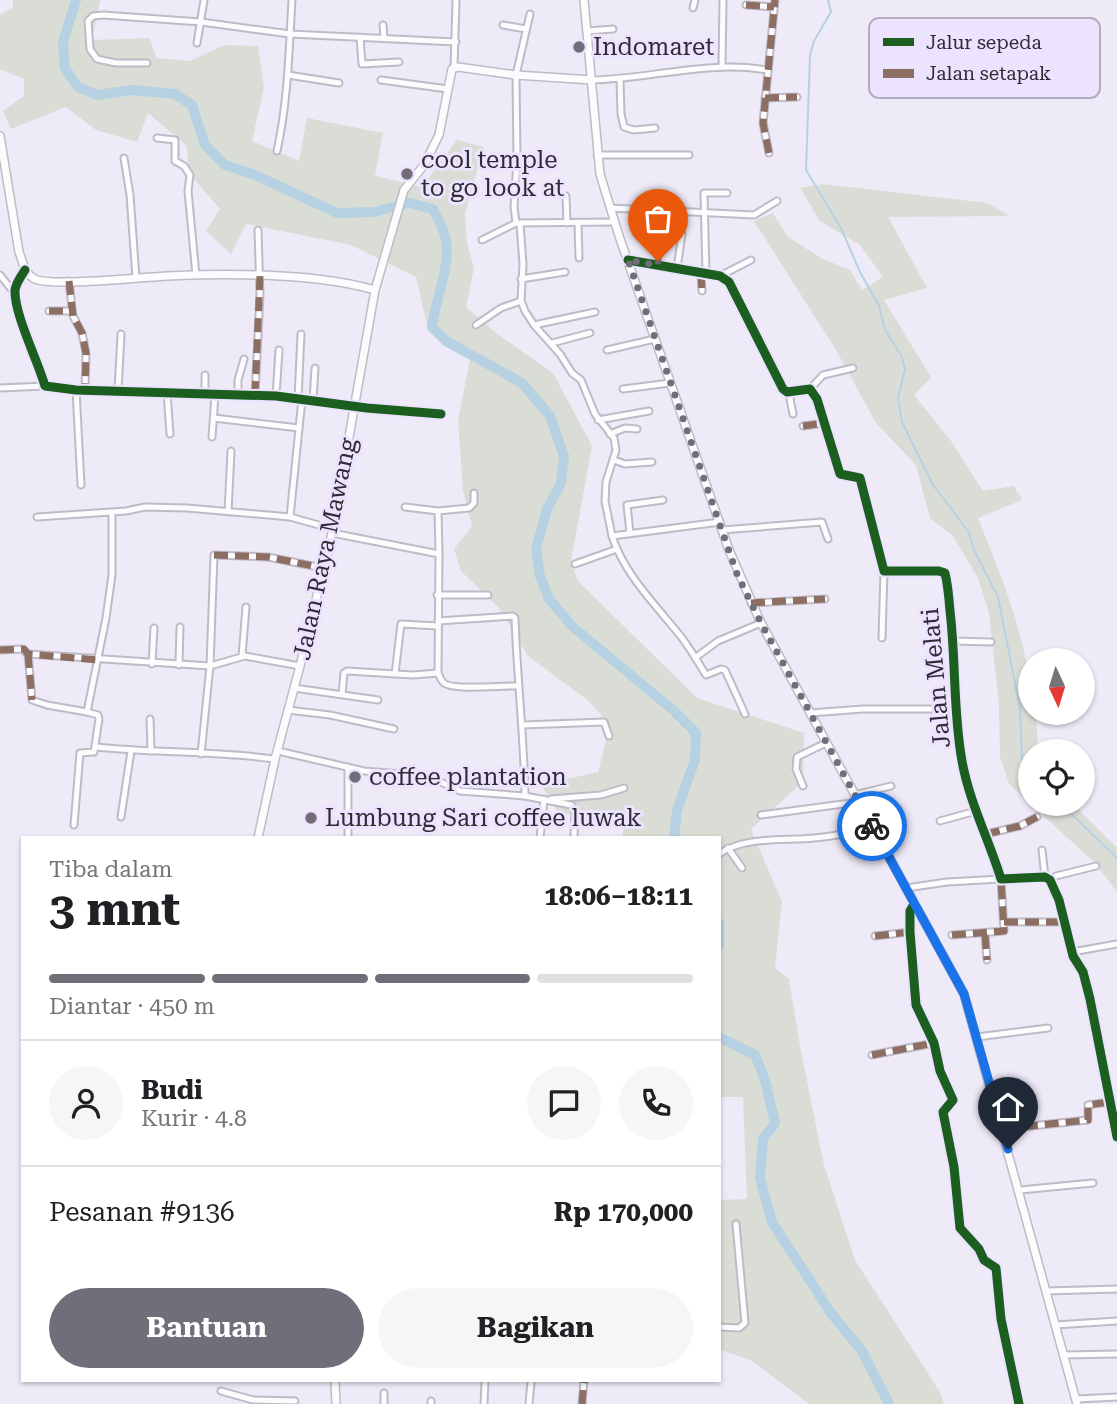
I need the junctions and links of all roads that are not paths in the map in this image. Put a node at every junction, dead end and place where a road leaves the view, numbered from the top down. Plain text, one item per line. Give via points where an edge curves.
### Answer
1 (204, 0) edge
2 (292, 0) edge
3 (456, 0) edge
4 (584, 0) edge
5 (695, 0) edge
6 (723, 0) edge
7 (774, 4) edge
8 (746, 5) dead end
9 (694, 8) dead end
10 (530, 14) dead end
11 (201, 22) junction
12 (503, 24) dead end
13 (383, 25) dead end
14 (526, 29) junction
15 (612, 29) dead end
16 (587, 31) junction
17 (290, 34) junction
18 (360, 37) junction
19 (384, 37) junction
20 (456, 42) junction
21 (197, 43) dead end
22 (399, 62) dead end
23 (147, 63) dead end
24 (454, 67) junction
25 (722, 67) junction
26 (767, 71) junction
27 (288, 75) junction
28 (516, 75) junction
29 (620, 79) junction
30 (382, 80) dead end
31 (592, 80) junction
32 (339, 83) dead end
33 (448, 89) junction
34 (797, 97) dead end
35 (765, 98) junction
36 (655, 128) dead end
37 (0, 136) edge
38 (157, 138) dead end
39 (276, 150) dead end
40 (769, 152) dead end
41 (597, 155) junction
42 (689, 155) dead end
43 (124, 158) dead end
44 (727, 193) dead end
45 (566, 196) dead end
46 (777, 201) dead end
47 (610, 208) junction
48 (704, 214) junction
49 (615, 222) junction
50 (567, 223) junction
51 (578, 223) junction
52 (518, 224) junction
53 (258, 230) dead end
54 (682, 234) dead end
55 (482, 240) dead end
56 (660, 241) dead end
57 (579, 258) dead end
58 (628, 260) junction
59 (751, 260) dead end
60 (657, 265) junction
61 (677, 268) junction
62 (565, 272) dead end
63 (27, 273) junction
64 (704, 274) junction
65 (0, 275) edge
66 (196, 275) junction
67 (260, 276) junction
68 (136, 278) junction
69 (723, 278) junction
70 (521, 279) junction
71 (69, 281) junction
72 (375, 290) junction
73 (702, 291) dead end
74 (16, 295) junction
75 (522, 301) junction
76 (49, 311) dead end
77 (72, 311) junction
78 (596, 312) dead end
79 (476, 325) dead end
80 (534, 325) junction
81 (590, 333) dead end
82 (121, 334) dead end
83 (302, 334) dead end
84 (655, 339) junction
85 (552, 343) junction
86 (279, 350) dead end
87 (607, 350) dead end
88 (244, 359) dead end
89 (315, 368) dead end
90 (853, 368) dead end
91 (205, 375) dead end
92 (670, 383) junction
93 (45, 386) junction
94 (0, 388) edge
95 (623, 389) dead end
96 (810, 389) junction
97 (76, 390) junction
98 (85, 390) junction
99 (118, 391) junction
100 (792, 391) junction
101 (167, 393) junction
102 (205, 394) junction
103 (215, 395) junction
104 (237, 395) junction
105 (255, 395) junction
106 (276, 396) junction
107 (300, 399) junction
108 (313, 400) junction
109 (355, 406) junction
110 (649, 411) dead end
111 (441, 414) dead end
112 (793, 414) dead end
113 (214, 418) junction
114 (598, 420) junction
115 (825, 423) junction
116 (803, 426) dead end
117 (299, 428) junction
118 (637, 429) dead end
119 (170, 434) dead end
120 (610, 434) junction
121 (212, 437) dead end
122 (231, 451) dead end
123 (614, 460) junction
124 (652, 462) dead end
125 (80, 485) dead end
126 (474, 493) dead end
127 (663, 500) dead end
128 (405, 507) dead end
129 (438, 511) junction
130 (228, 512) junction
131 (112, 513) junction
132 (37, 517) dead end
133 (290, 517) junction
134 (721, 526) junction
135 (332, 531) junction
136 (630, 533) junction
137 (612, 536) junction
138 (828, 539) dead end
139 (617, 550) junction
140 (439, 554) junction
141 (575, 564) dead end
142 (323, 568) junction
143 (884, 571) junction
144 (437, 595) junction
145 (488, 595) dead end
146 (825, 599) dead end
147 (751, 603) junction
148 (246, 607) dead end
149 (438, 623) junction
150 (761, 623) junction
151 (154, 628) dead end
152 (180, 628) dead end
153 (882, 638) dead end
154 (953, 641) junction
155 (991, 642) dead end
156 (0, 650) edge
157 (29, 654) junction
158 (242, 656) junction
159 (695, 658) junction
160 (98, 660) junction
161 (152, 664) junction
162 (179, 665) junction
163 (210, 666) junction
164 (300, 666) junction
165 (438, 673) junction
166 (395, 674) junction
167 (518, 686) junction
168 (294, 688) junction
169 (342, 694) junction
170 (378, 700) dead end
171 (956, 709) junction
172 (288, 710) junction
173 (87, 712) junction
174 (810, 713) junction
175 (745, 714) dead end
176 (150, 719) dead end
177 (523, 724) junction
178 (394, 729) dead end
179 (609, 736) dead end
180 (826, 743) junction
181 (96, 747) junction
182 (131, 751) junction
183 (151, 751) junction
184 (201, 754) junction
185 (276, 755) junction
186 (348, 767) junction
187 (803, 786) dead end
188 (891, 786) dead end
189 (624, 788) dead end
190 (525, 796) junction
191 (546, 799) junction
192 (856, 799) junction
193 (976, 811) junction
194 (761, 816) dead end
195 (121, 817) dead end
196 (1037, 817) dead end
197 (940, 821) dead end
198 (74, 825) dead end
199 (874, 829) junction
200 (986, 834) junction
201 (258, 836) edge
202 (348, 836) edge
203 (540, 836) edge
204 (574, 836) edge
205 (728, 848) junction
206 (1042, 850) dead end
207 (721, 853) edge
208 (1096, 866) dead end
209 (742, 868) dead end
210 (1001, 879) junction
211 (1047, 879) junction
212 (906, 888) junction
213 (914, 904) junction
214 (1004, 922) junction
215 (1065, 922) junction
216 (910, 932) junction
217 (985, 934) junction
218 (952, 935) dead end
219 (875, 936) dead end
220 (1117, 944) edge
221 (1072, 952) junction
222 (987, 960) dead end
223 (1048, 1028) dead end
224 (977, 1037) junction
225 (934, 1043) junction
226 (872, 1055) dead end
227 (1109, 1102) junction
228 (1003, 1129) junction
229 (1117, 1134) edge
230 (1093, 1183) dead end
231 (1020, 1190) junction
232 (736, 1224) dead end
233 (1117, 1289) edge
234 (1046, 1291) junction
235 (1117, 1321) edge
236 (1055, 1325) junction
237 (721, 1327) edge
238 (1117, 1354) edge
239 (1064, 1355) junction
240 (335, 1382) edge
241 (485, 1382) edge
242 (531, 1382) edge
243 (584, 1382) edge
244 (221, 1391) dead end
245 (384, 1392) dead end
246 (1117, 1397) edge
247 (295, 1401) dead end
248 (253, 1402) edge
249 (1077, 1402) edge
250 (336, 1404) edge
251 (384, 1404) edge
252 (484, 1404) edge
253 (529, 1404) edge
254 (582, 1404) edge
255 (1019, 1404) edge

1 - 11 street
2 - 17 street
3 - 20 street
4 - 16 main road
5 - 9 street
6 - 25 street
7 - 8 street
7 - 26 street
10 - 14 street
11 - 17 street
11 - 21 street
11 - 23 street via 103,15 88,21 90,49 97,59
12 - 14 street
13 - 19 street
14 - 28 street
15 - 16 street
16 - 31 main road
17 - 18 street
17 - 27 street
18 - 19 street
18 - 22 street via 362,64
19 - 20 street
20 - 24 street
24 - 28 main road
24 - 33 main road, Jalan Raya Mawang
25 - 26 street
25 - 29 street
26 - 35 street
27 - 32 street
27 - 39 street
28 - 31 main road
28 - 52 street via 514,207
29 - 31 street
29 - 36 street via 624,127
30 - 33 street
31 - 41 main road
33 - 72 main road, Jalan Raya Mawang via 437,142 401,198
34 - 35 street
35 - 40 street via 763,123
37 - 63 main road via 19,252
38 - 66 street via 175,140 175,161 190,175
41 - 42 street
41 - 47 main road
43 - 68 street
44 - 48 street via 704,194
45 - 50 street
46 - 48 street via 754,215
47 - 48 street
47 - 49 main road
48 - 64 street
49 - 51 street
49 - 58 main road
50 - 51 street
50 - 52 street
51 - 57 street
52 - 55 street
52 - 70 street
53 - 67 street
54 - 61 street
56 - 60 street
58 - 60 street
58 - 84 main road
59 - 69 street
60 - 61 street
61 - 64 street
62 - 70 street
63 - 71 main road via 40,280
63 - 74 street via 18,281
64 - 69 street
64 - 73 street
65 - 74 street
66 - 67 main road
66 - 68 main road
67 - 72 main road via 323,280
67 - 105 street
68 - 71 main road
69 - 100 street via 783,388
70 - 75 street
71 - 77 street
72 - 109 main road, Jalan Raya Mawang
74 - 93 street
75 - 79 street via 501,308
75 - 80 street
76 - 77 street
77 - 98 street via 86,353
78 - 80 street
80 - 85 street
81 - 85 street
82 - 99 street
83 - 107 street
84 - 87 street
84 - 92 main road
85 - 114 street via 581,380
86 - 106 street
88 - 104 street
89 - 108 street
90 - 96 street via 823,375
91 - 102 street
92 - 95 street
92 - 134 main road
93 - 94 street
93 - 97 street
96 - 100 street
96 - 115 street
97 - 98 street
97 - 125 street
98 - 99 street
99 - 101 street
100 - 112 street
101 - 102 street
101 - 119 street
102 - 103 street
103 - 104 street
103 - 113 street
104 - 105 street
105 - 106 street
106 - 107 street
107 - 108 street
107 - 117 street
108 - 109 street
109 - 111 street
109 - 135 main road, Jalan Raya Mawang
110 - 114 street
113 - 117 street
113 - 121 street
114 - 120 street
115 - 116 street
115 - 143 street via 839,473 860,478
117 - 133 street
118 - 120 street
120 - 123 street via 616,445
122 - 130 street
123 - 124 street via 623,464
123 - 137 street via 605,501
126 - 129 street via 469,508
127 - 136 street via 627,505
128 - 129 street
129 - 140 street
130 - 131 street via 145,508
130 - 133 street
131 - 132 street
131 - 160 street via 111,575
133 - 135 street
134 - 136 street
134 - 138 street via 822,522
134 - 147 main road
135 - 140 street
135 - 142 main road, Jalan Raya Mawang
136 - 137 street
137 - 139 street
139 - 141 street
139 - 159 street via 645,595
140 - 144 street
142 - 163 street via 268,557 214,555
142 - 164 main road, Jalan Raya Mawang
143 - 153 street
143 - 154 street, Jalan Melati via 944,572
144 - 145 street
144 - 149 street
146 - 147 street
147 - 150 main road
148 - 158 street
149 - 165 street
149 - 166 street via 401,624
149 - 167 street via 514,617
150 - 159 street via 718,641
150 - 174 main road
151 - 161 street
152 - 162 street
154 - 155 street
154 - 171 street, Jalan Melati
156 - 157 street via 24,649
157 - 160 street
157 - 173 street via 32,701
158 - 163 street
158 - 164 street
159 - 175 street via 708,676 725,670
160 - 161 street
160 - 173 street
161 - 162 street
162 - 163 street
163 - 184 street
164 - 168 main road, Jalan Raya Mawang
165 - 166 street
165 - 167 street via 450,686
166 - 169 street via 345,672
167 - 177 street
168 - 169 street
168 - 172 main road, Jalan Raya Mawang
169 - 170 street
171 - 174 street
171 - 193 street, Jalan Melati via 962,762
172 - 178 street
172 - 185 main road, Jalan Raya Mawang
173 - 181 street via 99,716
174 - 180 main road
176 - 183 street
177 - 179 street via 604,722
177 - 190 street
180 - 187 street via 797,757
180 - 192 main road
181 - 182 street
181 - 198 street via 93,752 80,753
182 - 183 street
182 - 195 street
183 - 184 street
184 - 185 street
185 - 186 street
185 - 201 main road, Jalan Raya Mawang
186 - 190 street via 428,776 468,792
186 - 202 street
188 - 192 street
189 - 191 street via 601,795
190 - 191 street
191 - 203 street
191 - 204 street via 575,809
192 - 194 street
192 - 199 main road
193 - 197 street
193 - 200 street, Jalan Melati
196 - 200 street
199 - 205 street
199 - 212 main road
200 - 210 street, Jalan Melati
205 - 207 street
205 - 209 street
206 - 211 street
208 - 211 street
210 - 211 street
210 - 212 street
210 - 214 street, Jalan Melati
211 - 215 street
212 - 213 main road
213 - 216 street
213 - 224 main road via 960,987
214 - 215 street
214 - 217 street via 1003,932
215 - 221 street
216 - 219 street
216 - 225 street via 916,1005
217 - 218 street
217 - 222 street
220 - 221 street
221 - 227 street via 1090,999
223 - 224 street
224 - 228 main road
225 - 226 street
225 - 255 street via 953,1100 943,1112 960,1228 996,1268 1001,1319
227 - 228 street via 1088,1105 1088,1120
227 - 229 street
228 - 231 main road
230 - 231 street
231 - 234 main road
232 - 237 street via 745,1323 739,1328
233 - 234 street
234 - 236 main road
235 - 236 street
236 - 239 main road
238 - 239 street
239 - 249 main road
240 - 250 main road
241 - 252 street
242 - 253 street
243 - 254 street
244 - 248 street
245 - 251 street
246 - 249 street
247 - 248 street

